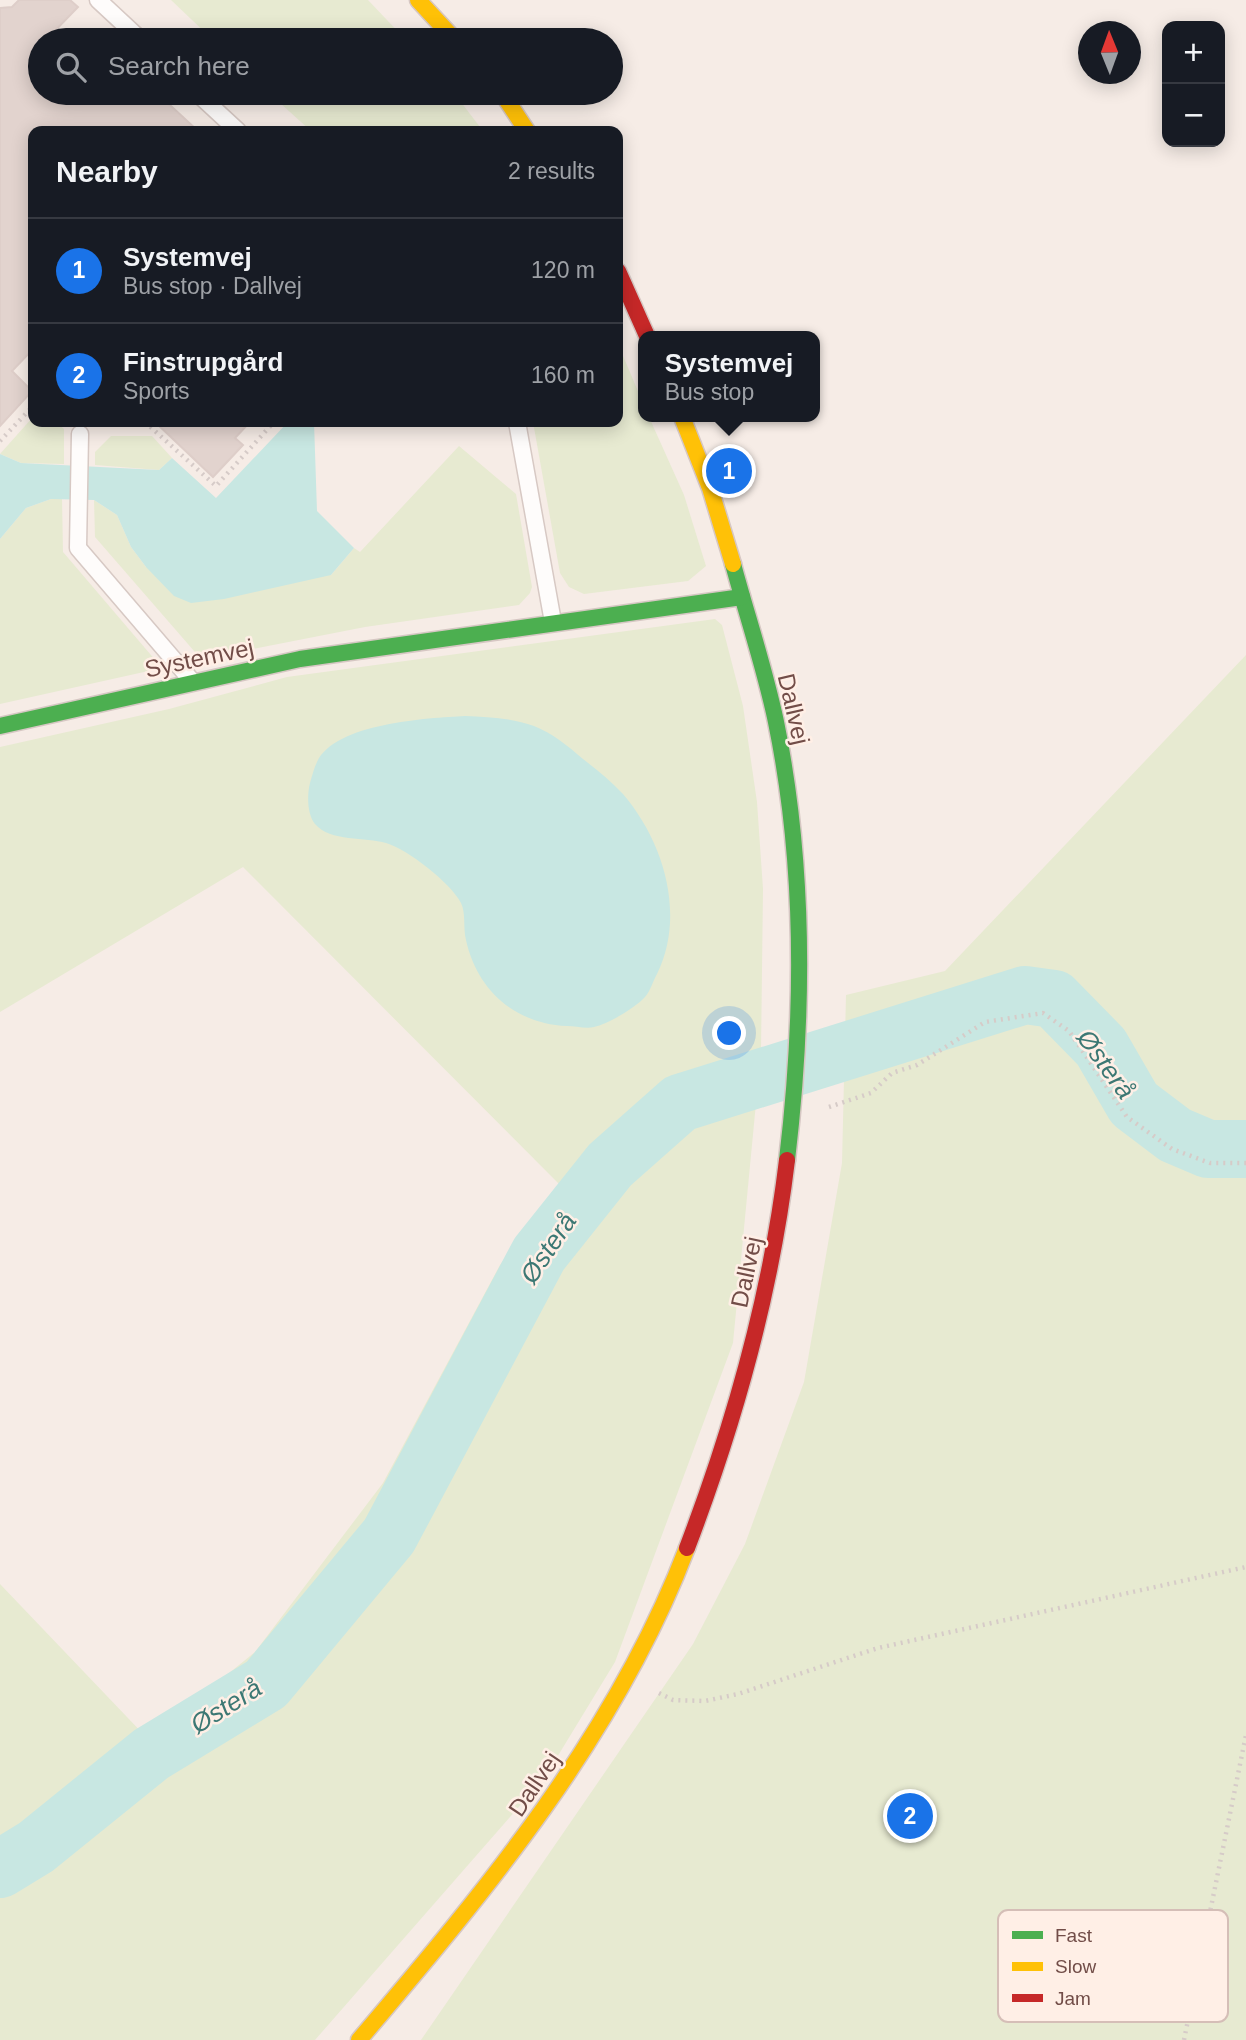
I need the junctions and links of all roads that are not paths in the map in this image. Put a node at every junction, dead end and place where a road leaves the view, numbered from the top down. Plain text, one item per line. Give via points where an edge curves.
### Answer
1 (98, 0) edge
2 (418, 0) edge
3 (128, 28) edge
4 (443, 28) edge
5 (210, 105) edge
6 (510, 105) edge
7 (233, 126) edge
8 (524, 126) edge
9 (623, 282) edge
10 (645, 331) edge
11 (684, 422) edge
12 (517, 427) edge
13 (80, 434) dead end
14 (742, 597) junction
15 (553, 622) junction
16 (194, 683) junction
17 (0, 726) edge
18 (359, 2040) edge

1 - 3 lane
2 - 4 street
5 - 7 lane
6 - 8 street
9 - 10 street
11 - 14 street, Dallvej via 704,464
12 - 15 lane
13 - 16 lane via 78,548
14 - 15 street, Systemvej
14 - 18 street, Dallvej via 778,733 795,854 801,986 795,1119 775,1243 742,1388 695,1532 626,1678 584,1750 533,1829
15 - 16 street, Systemvej via 300,659
16 - 17 street, Systemvej

